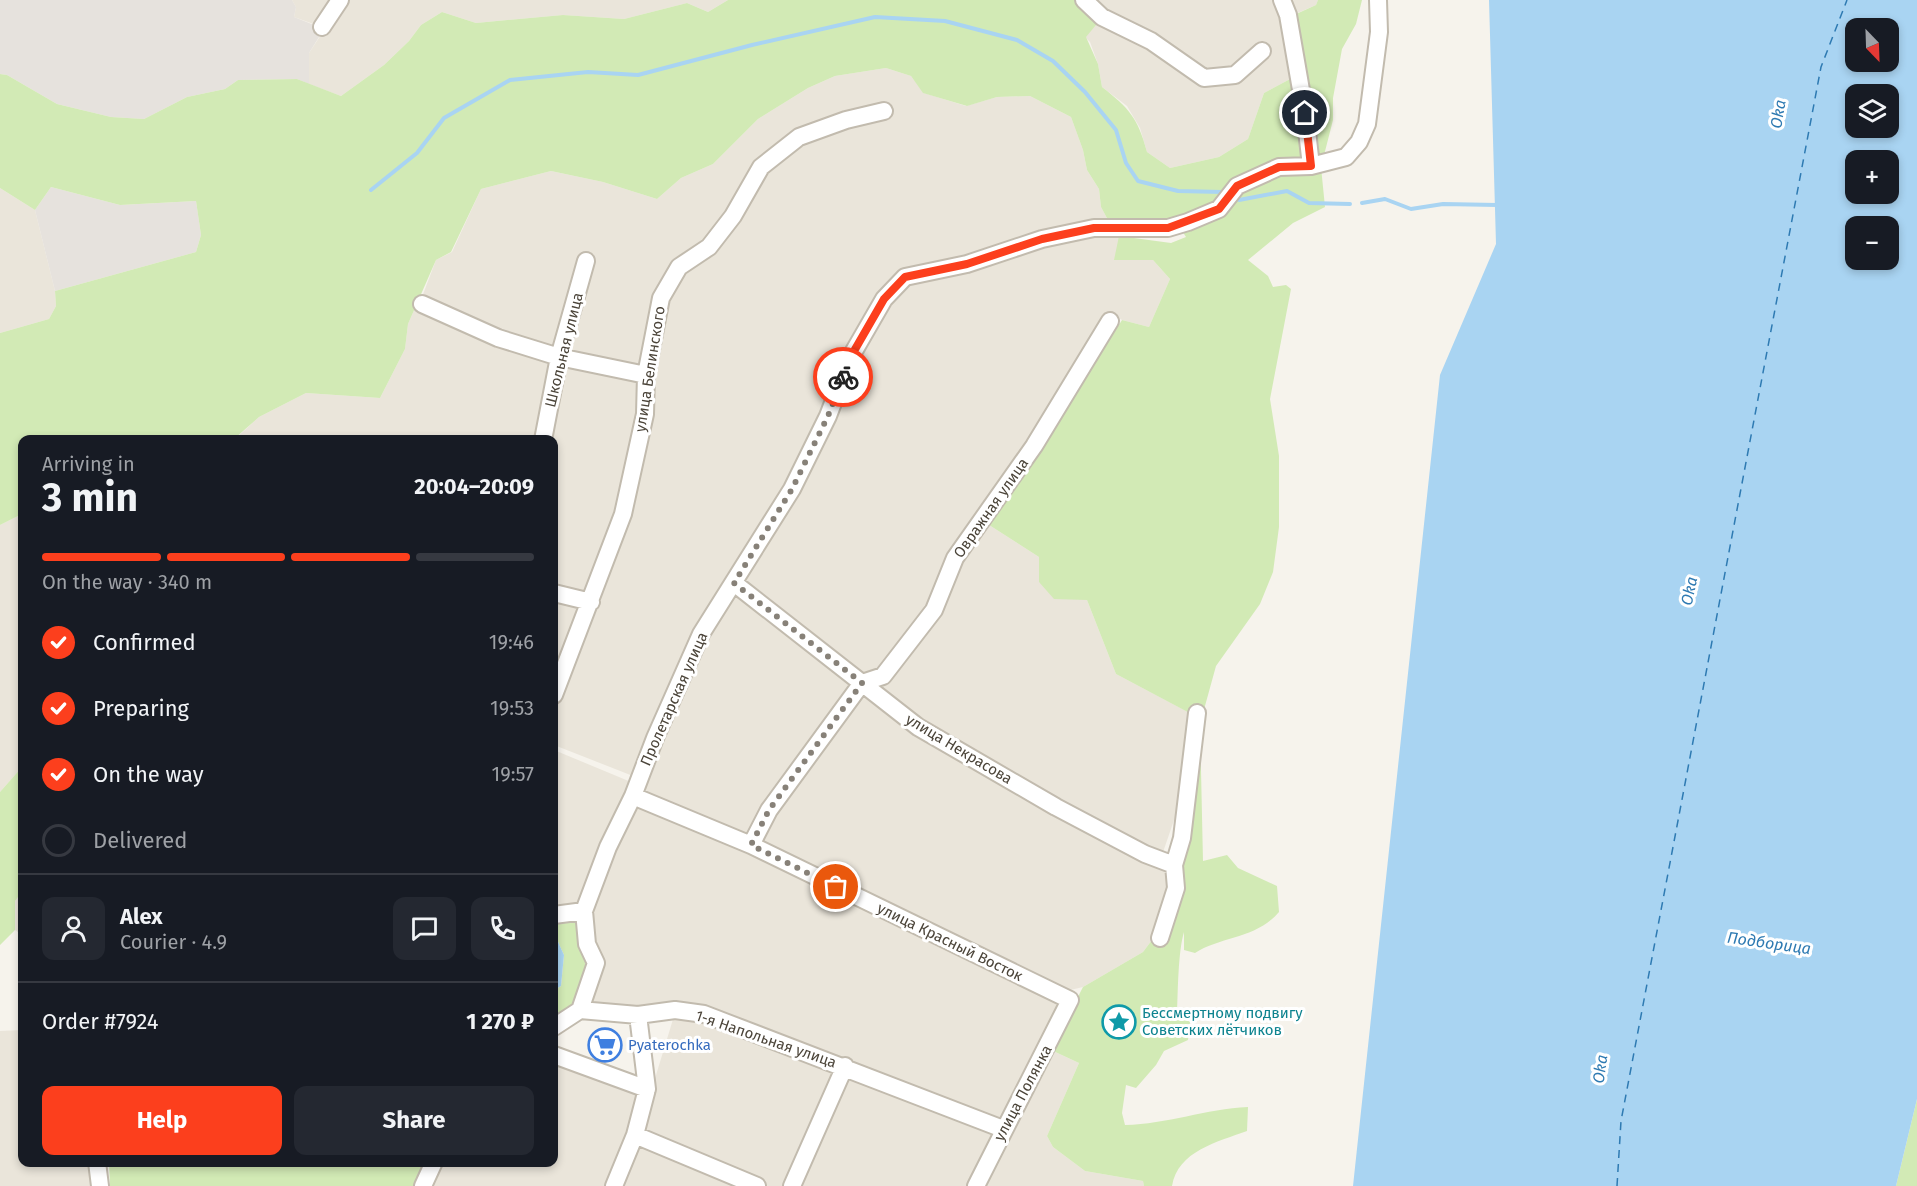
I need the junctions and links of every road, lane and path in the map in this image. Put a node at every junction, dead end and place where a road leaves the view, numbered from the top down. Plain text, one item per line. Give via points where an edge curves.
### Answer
1 (340, 0) edge
2 (1084, 0) edge
3 (1282, 0) edge
4 (1378, 0) edge
5 (322, 27) dead end
6 (1262, 51) dead end
7 (884, 111) dead end
8 (1311, 166) junction
9 (586, 261) dead end
10 (422, 304) dead end
11 (1110, 321) dead end
12 (560, 357) junction
13 (646, 375) junction
14 (544, 435) edge
15 (734, 583) junction
16 (558, 594) edge
17 (591, 602) junction
18 (862, 683) junction
19 (558, 685) edge
20 (1197, 713) dead end
21 (633, 796) junction
22 (751, 845) junction
23 (1173, 865) junction
24 (584, 911) junction
25 (558, 914) edge
26 (1160, 938) dead end
27 (1070, 1000) joint
28 (580, 1010) junction
29 (638, 1015) junction
30 (558, 1024) edge
31 (558, 1056) edge
32 (845, 1066) junction
33 (647, 1089) junction
34 (1003, 1129) junction
35 (635, 1135) junction
36 (98, 1167) edge
37 (432, 1167) edge
38 (100, 1186) edge
39 (423, 1186) edge
40 (614, 1186) edge
41 (757, 1186) edge
42 (792, 1186) edge
43 (976, 1186) edge

1 - 5 street
2 - 6 street via 1102,17 1150,41 1204,78 1235,75
3 - 8 street via 1288,15
4 - 8 street, Пролетарская улица via 1379,32 1367,124 1346,157
7 - 13 street, улица Белинского via 799,137 761,167 733,216 709,247 679,267 661,298
8 - 15 street, Пролетарская улица via 1279,167 1237,186 1219,209 1168,228 1094,228 905,277 884,299 850,358 828,416 792,489
9 - 12 street, Школьная улица
10 - 12 street via 498,338
11 - 18 street, Овражная улица via 1034,446 955,558 934,610 883,676
12 - 13 street
12 - 14 street, Школьная улица
13 - 17 street, улица Белинского via 645,414 623,514
15 - 18 street, улица Некрасова
15 - 21 street, Пролетарская улица via 701,634
16 - 17 street
17 - 19 street, улица Белинского
18 - 22 street via 786,785
18 - 23 street, улица Некрасова via 918,727 1056,807
20 - 23 street via 1182,838
21 - 22 street, улица Красный Восток
21 - 24 street, Пролетарская улица via 608,847
22 - 27 street, улица Красный Восток
23 - 26 street via 1176,888
24 - 25 street
24 - 28 street via 587,944 596,963
27 - 34 street, улица Полянка
28 - 29 street, 1-я Напольная улица
28 - 30 street
29 - 32 street, 1-я Напольная улица via 675,1010 704,1014
29 - 33 street
31 - 33 street
32 - 34 street, 1-я Напольная улица
32 - 42 street
33 - 35 street
34 - 43 street, улица Полянка
35 - 40 street
35 - 41 street
36 - 38 street
37 - 39 street

